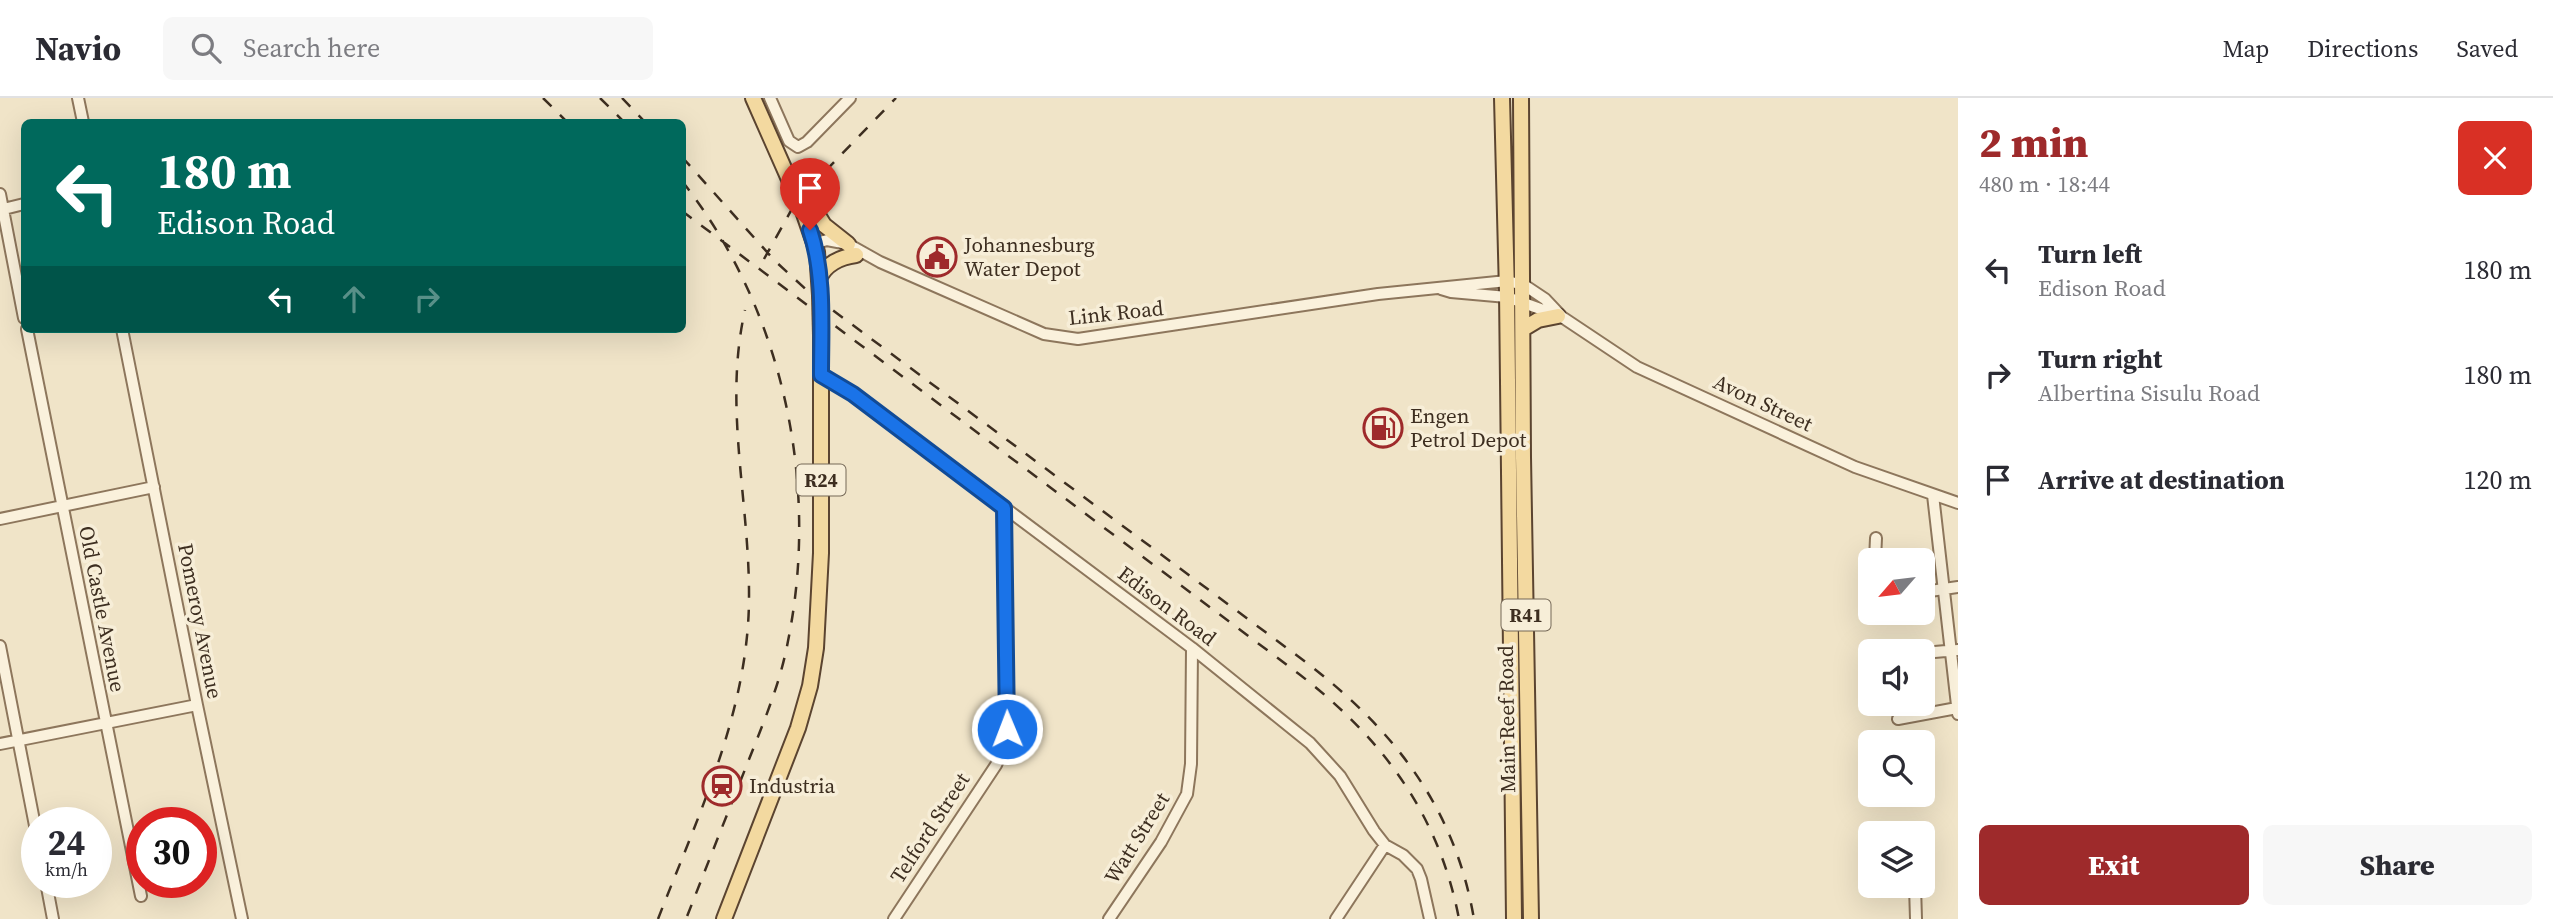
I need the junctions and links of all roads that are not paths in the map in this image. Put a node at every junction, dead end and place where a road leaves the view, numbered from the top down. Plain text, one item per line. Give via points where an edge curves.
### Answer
1 (78, 98) edge
2 (753, 98) edge
3 (770, 98) edge
4 (1502, 98) edge
5 (1521, 98) edge
6 (845, 100) edge
7 (82, 119) edge
8 (765, 126) junction
9 (0, 194) edge
10 (21, 206) edge
11 (1, 209) edge
12 (817, 250) junction
13 (852, 250) junction
14 (819, 279) junction
15 (1507, 281) junction
16 (1524, 285) junction
17 (1441, 289) junction
18 (1507, 297) junction
19 (1524, 301) junction
20 (21, 304) edge
21 (1560, 316) junction
22 (1523, 329) junction
23 (28, 333) edge
24 (123, 333) edge
25 (821, 375) junction
26 (154, 487) junction
27 (1933, 495) junction
28 (1958, 503) edge
29 (62, 506) junction
30 (1004, 508) junction
31 (0, 519) edge
32 (1876, 538) dead end
33 (1876, 548) edge
34 (1958, 587) edge
35 (1944, 589) junction
36 (1936, 590) edge
37 (0, 646) edge
38 (1192, 648) junction
39 (1955, 650) edge
40 (1935, 652) edge
41 (1511, 680) junction
42 (1527, 680) junction
43 (197, 705) junction
44 (1957, 708) edge
45 (1958, 714) edge
46 (1898, 719) dead end
47 (106, 724) junction
48 (18, 741) junction
49 (0, 744) edge
50 (31, 807) edge
51 (126, 822) edge
52 (1385, 845) junction
53 (49, 898) edge
54 (1915, 898) edge
55 (53, 919) edge
56 (242, 919) edge
57 (724, 919) edge
58 (894, 919) edge
59 (1109, 919) edge
60 (1336, 919) edge
61 (1430, 919) edge
62 (1514, 919) edge
63 (1531, 919) edge
64 (1916, 919) edge

1 - 7 street
2 - 8 main road, R24
3 - 6 street via 795,146 803,145
4 - 15 main road, Main Reef Road / R41
5 - 16 main road, Main Reef Road / R41
8 - 12 main road, R24
8 - 13 main road via 819,219
9 - 11 street
10 - 11 street
11 - 20 street
12 - 13 street via 825,258
12 - 13 street via 827,240
12 - 14 main road, R24
13 - 14 main road via 825,268
13 - 17 street, Link Road via 1044,334 1078,340 1378,294
14 - 25 main road, R24, bridge
15 - 16 street, Link Road
15 - 17 street, Link Road
15 - 18 main road, Main Reef Road / R41
16 - 19 main road, Main Reef Road / R41
16 - 21 street, Avon Street
17 - 18 street, Link Road
18 - 19 street, Link Road
18 - 41 main road, Main Reef Road / R41
19 - 21 street, Avon Street
19 - 22 main road, Main Reef Road / R41
21 - 22 main road via 1538,320
21 - 27 street, Avon Street via 1637,367 1855,467
22 - 42 main road, Main Reef Road / R41
23 - 29 street, Old Castle Avenue
24 - 26 street, Pomeroy Avenue
25 - 30 street, Edison Road
25 - 57 main road, R24 via 820,595 813,667 790,751
26 - 29 street
26 - 43 street, Pomeroy Avenue
27 - 28 street, Avon Street
27 - 35 street
29 - 31 street
29 - 47 street, Old Castle Avenue
30 - 38 street, Edison Road
30 - 58 street, Telford Street via 1006,741 996,765
32 - 33 street
34 - 35 street
35 - 36 street
35 - 39 street
37 - 48 street
38 - 52 street, Edison Road via 1310,743 1340,776
38 - 59 street, Watt Street via 1187,794
39 - 40 street
39 - 44 street
41 - 42 main road
41 - 62 main road, Main Reef Road / R41
42 - 63 main road, Main Reef Road / R41
43 - 47 street
43 - 56 street, Pomeroy Avenue
44 - 45 street
44 - 46 street
47 - 48 street
47 - 51 street, Old Castle Avenue
48 - 49 street
48 - 50 street
52 - 60 street
52 - 61 street, Edison Road via 1416,869
53 - 55 street
54 - 64 street

